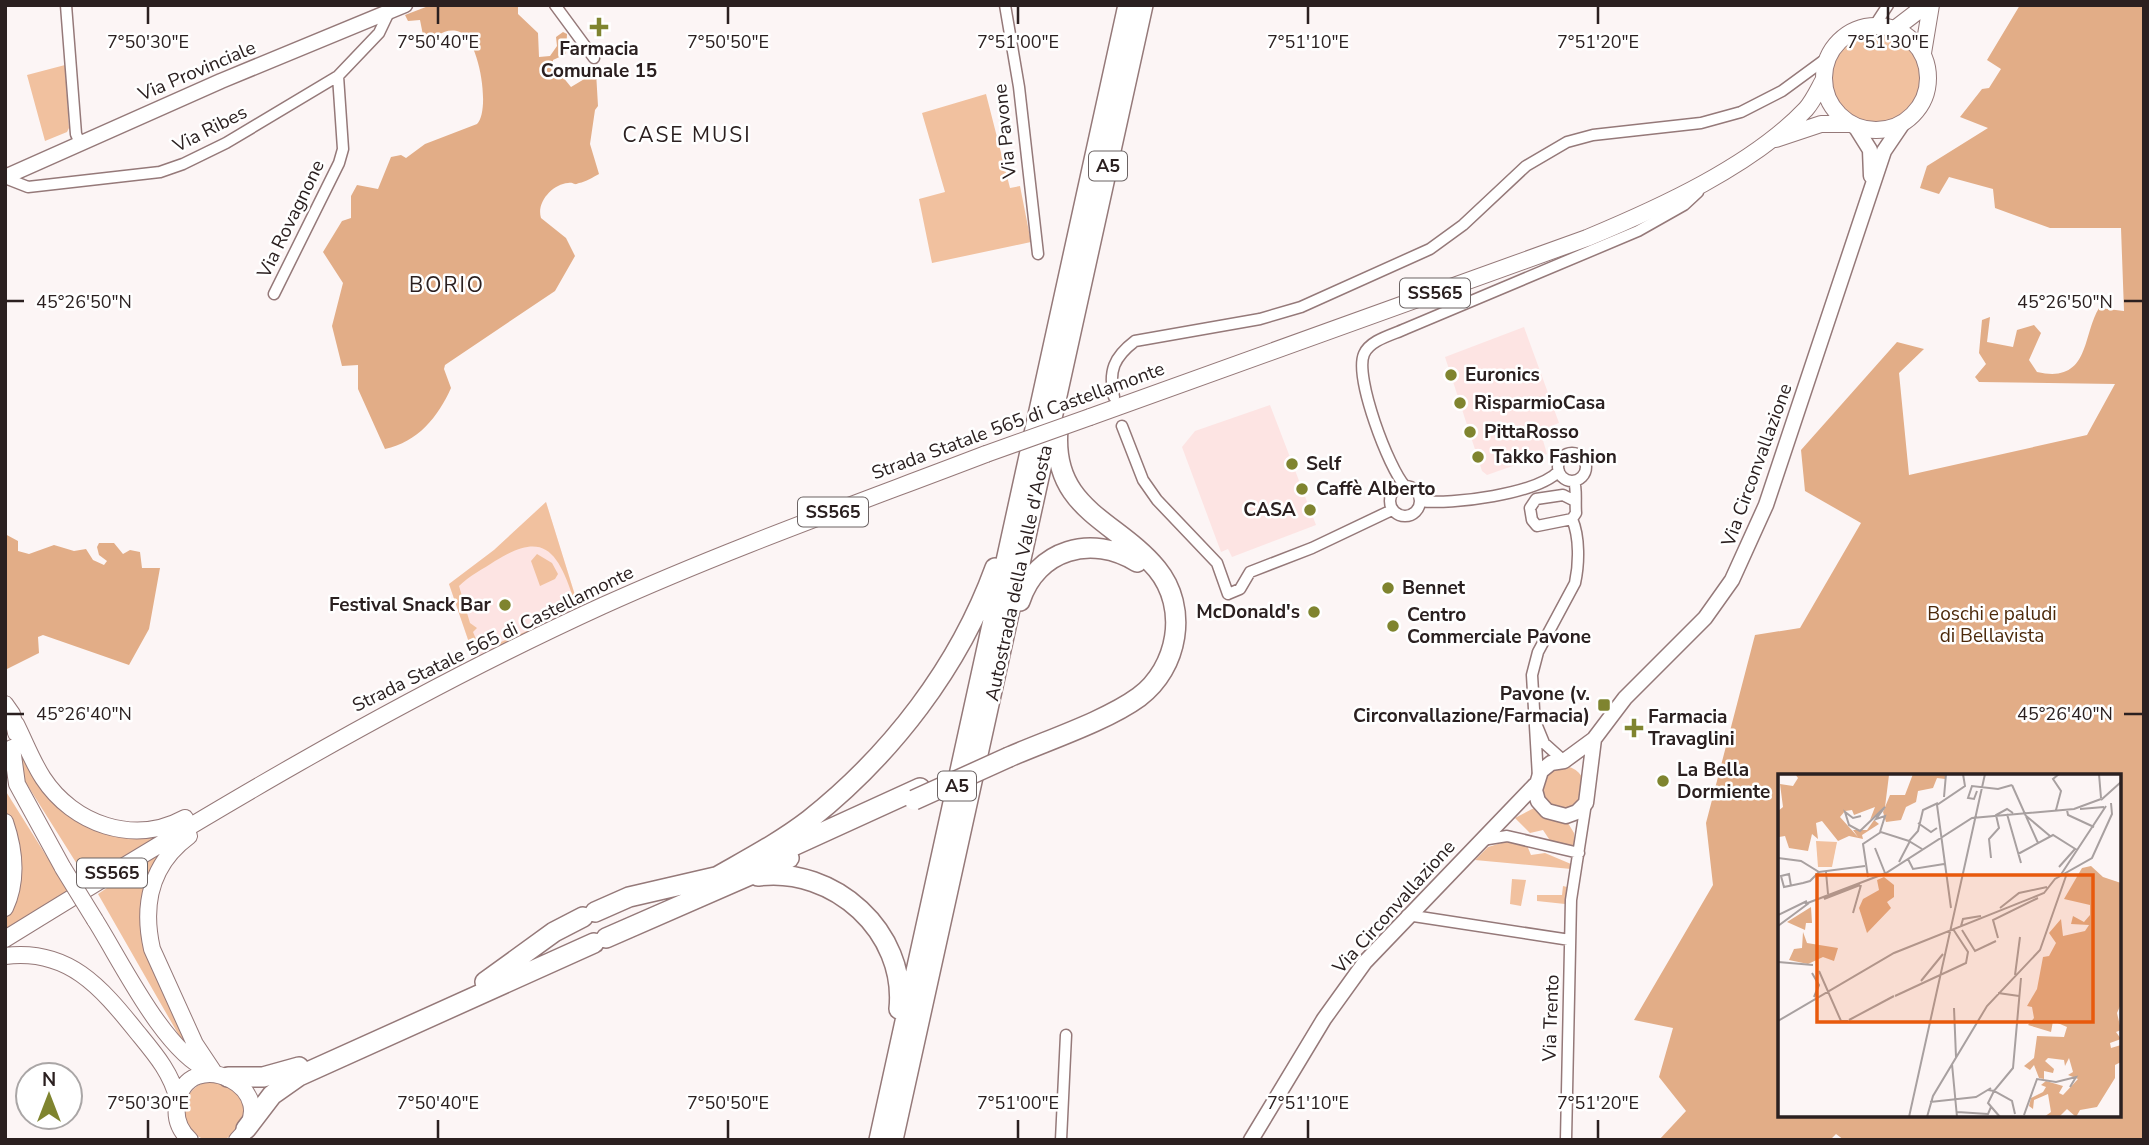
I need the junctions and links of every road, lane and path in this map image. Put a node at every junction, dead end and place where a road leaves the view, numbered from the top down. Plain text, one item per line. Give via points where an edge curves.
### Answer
1 (66, 5) edge
2 (555, 5) edge
3 (1005, 5) edge
4 (1128, 5) edge
5 (1143, 5) edge
6 (1888, 5) edge
7 (1926, 5) edge
8 (1931, 5) edge
9 (394, 8) edge
10 (1875, 24) junction
11 (1896, 29) junction
12 (1923, 53) junction
13 (594, 58) dead end
14 (1827, 58) junction
15 (338, 76) junction
16 (1823, 81) junction
17 (1903, 123) junction
18 (1853, 125) junction
19 (1767, 142) junction
20 (80, 143) junction
21 (1717, 175) junction
22 (5, 177) edge
23 (1869, 202) junction
24 (1038, 254) dead end
25 (274, 294) dead end
26 (1073, 326) junction
27 (1114, 397) dead end
28 (1122, 426) dead end
29 (1559, 471) junction
30 (1025, 474) junction
31 (1574, 481) junction
32 (1405, 486) junction
33 (1573, 500) junction
34 (1420, 501) junction
35 (1392, 510) junction
36 (1572, 519) junction
37 (993, 689) junction
38 (5, 704) edge
39 (1533, 710) junction
40 (16, 724) junction
41 (1594, 739) junction
42 (1011, 751) junction
43 (9, 752) edge
44 (1564, 761) junction
45 (5, 781) edge
46 (1536, 781) junction
47 (917, 794) junction
48 (1588, 796) junction
49 (220, 806) junction
50 (1542, 806) junction
51 (27, 807) junction
52 (1508, 814) junction
53 (1566, 816) junction
54 (5, 822) edge
55 (1581, 839) junction
56 (1480, 841) junction
57 (1579, 853) junction
58 (713, 879) junction
59 (744, 879) junction
60 (5, 908) edge
61 (1407, 915) junction
62 (5, 939) edge
63 (1570, 940) junction
64 (5, 956) edge
65 (1066, 1035) dead end
66 (169, 1039) junction
67 (220, 1074) junction
68 (180, 1095) junction
69 (888, 1098) junction
70 (242, 1135) edge
71 (190, 1140) edge
72 (879, 1140) edge
73 (893, 1140) edge
74 (1061, 1140) edge
75 (1251, 1140) edge
76 (1566, 1140) edge

1 - 20 street
2 - 13 street
3 - 24 street, Via Pavone
4 - 30 highway, Autostrada della Valle d'Aosta / A5
5 - 26 highway, Autostrada della Valle d'Aosta / A5
6 - 10 street
7 - 11 main road
8 - 12 main road
9 - 15 street, Via Ribes via 379,33
9 - 20 main road, Via Provinciale
10 - 11 main road
10 - 14 main road via 1852,30
11 - 12 main road via 1911,37
12 - 17 main road via 1929,77 1926,97
14 - 16 main road, SS565
14 - 27 street via 1782,91 1741,112 1701,123 1567,142 1526,166 1439,243 1301,307 1135,341 1112,365
15 - 22 street, Via Ribes via 226,143 160,172 28,187
15 - 25 street, Via Rovagnone via 343,149 339,163
16 - 18 main road via 1828,101
16 - 19 main road, Strada Statale 565 di Castellamonte / SS565 via 1807,108
17 - 18 main road, SS565 via 1870,130
17 - 23 main road via 1884,151
18 - 19 main road, Strada Statale 565 di Castellamonte / SS565 via 1821,124
18 - 23 main road via 1870,149
19 - 21 main road, Strada Statale 565 di Castellamonte / SS565
20 - 22 main road, Via Provinciale
21 - 32 street via 1684,205 1638,231 1405,329 1366,351 1361,370 1365,396 1393,468
21 - 49 main road, Strada Statale 565 di Castellamonte / SS565, bridge via 1648,213 1587,238 986,454 762,539 600,607 447,682
23 - 41 main road, Via Circonvallazione via 1766,505 1738,569 1705,618 1625,698
26 - 37 highway, Autostrada della Valle d'Aosta / A5
26 - 42 highway via 1073,353 1058,431 1060,462 1091,515 1161,575 1175,608 1175,640 1160,676 1136,698
28 - 35 street via 1143,480 1217,563 1228,594 1240,589 1250,572
29 - 31 street via 1564,479
29 - 31 street via 1561,458 1578,454 1586,469
29 - 34 street via 1549,481 1530,487 1441,503
30 - 58 highway via 994,572 973,619 914,713 854,781 807,821
30 - 69 highway, Autostrada della Valle d'Aosta / A5
31 - 33 street
32 - 34 street via 1414,489
32 - 35 street via 1393,492
33 - 36 street via 1576,513
33 - 36 street via 1563,495 1536,499 1530,508 1537,526
34 - 35 street via 1409,516
36 - 39 street via 1578,572 1538,652 1532,675
37 - 42 highway via 1020,598 1046,561 1066,551 1103,547 1136,562 1157,584 1165,603 1168,636 1149,678 1130,694
37 - 73 highway, Autostrada della Valle d'Aosta / A5
38 - 40 main road
39 - 44 street via 1544,743
39 - 46 street
40 - 43 main road
40 - 49 main road via 49,786 68,807 91,821 144,831
41 - 44 main road, Via Circonvallazione
41 - 48 main road
42 - 47 highway, bridge
43 - 51 main road
44 - 46 main road, Via Circonvallazione via 1545,767
44 - 48 main road via 1583,769
45 - 51 main road
46 - 50 main road
46 - 52 main road, Via Circonvallazione
47 - 58 highway
47 - 59 highway
48 - 53 main road via 1577,811
48 - 55 street, Via Trento
49 - 62 main road, Strada Statale 565 di Castellamonte / SS565
49 - 67 main road via 215,818 162,862 150,890 147,919 152,949 195,1044
50 - 52 main road via 1524,805
50 - 53 main road via 1552,814
51 - 66 main road, bridge
52 - 56 main road, Via Circonvallazione
53 - 55 street
54 - 60 main road via 14,871
55 - 57 street, Via Trento
56 - 57 street via 1507,836
56 - 61 main road, Via Circonvallazione
57 - 63 street, Via Trento
58 - 67 highway via 629,897 589,915 554,932 487,982 328,1056 275,1075
59 - 69 highway via 779,875 817,883 852,902 878,929 900,984
59 - 70 highway via 299,1076 272,1094
61 - 63 street
61 - 75 main road, Via Circonvallazione via 1365,962 1324,1019
63 - 76 street, Via Trento
64 - 68 main road via 44,957 85,973 160,1060
65 - 74 street
66 - 67 main road via 190,1059
66 - 68 main road
67 - 68 main road via 200,1076
67 - 70 main road via 242,1087 250,1103
68 - 71 main road via 179,1126
69 - 72 highway, Autostrada della Valle d'Aosta / A5

